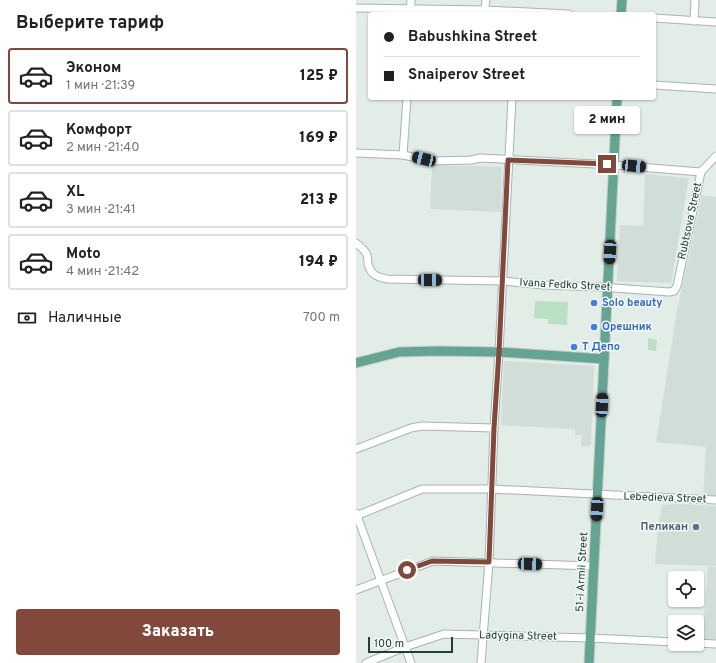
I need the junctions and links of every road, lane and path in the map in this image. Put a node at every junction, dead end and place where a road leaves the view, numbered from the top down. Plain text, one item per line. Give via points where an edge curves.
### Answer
1 (411, 0) edge
2 (486, 0) edge
3 (622, 0) edge
4 (696, 0) edge
5 (356, 8) edge
6 (410, 12) edge
7 (484, 12) edge
8 (621, 12) edge
9 (656, 18) edge
10 (694, 21) junction
11 (716, 22) edge
12 (656, 85) edge
13 (716, 88) edge
14 (407, 100) edge
15 (512, 100) edge
16 (617, 100) edge
17 (356, 153) edge
18 (403, 155) junction
19 (716, 156) edge
20 (508, 160) junction
21 (614, 165) junction
22 (701, 172) junction
23 (356, 243) edge
24 (502, 281) junction
25 (608, 288) junction
26 (674, 291) joint
27 (499, 352) junction
28 (604, 358) junction
29 (356, 363) edge
30 (494, 428) junction
31 (356, 449) edge
32 (492, 489) junction
33 (597, 495) junction
34 (716, 500) edge
35 (356, 515) edge
36 (489, 562) junction
37 (594, 566) junction
38 (381, 580) junction
39 (356, 590) edge
40 (483, 636) junction
41 (590, 638) junction
42 (668, 642) edge
43 (704, 643) edge
44 (716, 644) edge
45 (405, 647) junction
46 (366, 663) edge
47 (411, 663) edge
48 (481, 663) edge
49 (589, 663) edge

1 - 6 street
2 - 7 street
3 - 8 main road
4 - 10 street
5 - 6 street
6 - 7 street
9 - 10 street
10 - 11 street
12 - 13 street
14 - 18 street
15 - 20 street
16 - 21 main road, 51-i Armii Street
17 - 18 street
18 - 20 street via 432,161 480,158
19 - 22 street, Rubtsova Street
20 - 21 street
20 - 24 street
21 - 22 street
21 - 25 main road, 51-i Armii Street
22 - 26 street, Rubtsova Street
23 - 24 street, Ivana Fedko Street via 362,247 372,273 378,278
24 - 25 street, Ivana Fedko Street
24 - 27 street
25 - 26 street, Ivana Fedko Street
25 - 28 main road, 51-i Armii Street
27 - 28 main road
27 - 29 main road via 399,352
27 - 30 street
28 - 33 main road, 51-i Armii Street
30 - 31 street via 422,426
30 - 32 street
32 - 33 street, Lebedieva Street
32 - 35 street, Lebedieva Street via 422,489
32 - 36 street
33 - 34 street, Lebedieva Street
33 - 37 main road, 51-i Armii Street
35 - 38 street
36 - 37 street
36 - 38 street via 432,561
36 - 40 street
37 - 41 main road, 51-i Armii Street
38 - 39 street
38 - 45 street
40 - 41 street, Ladygina Street
40 - 45 street, Ladygina Street via 444,634
40 - 48 street
41 - 42 street, Ladygina Street
41 - 49 main road, 51-i Armii Street
43 - 44 street
45 - 46 street, Ladygina Street
45 - 47 street

